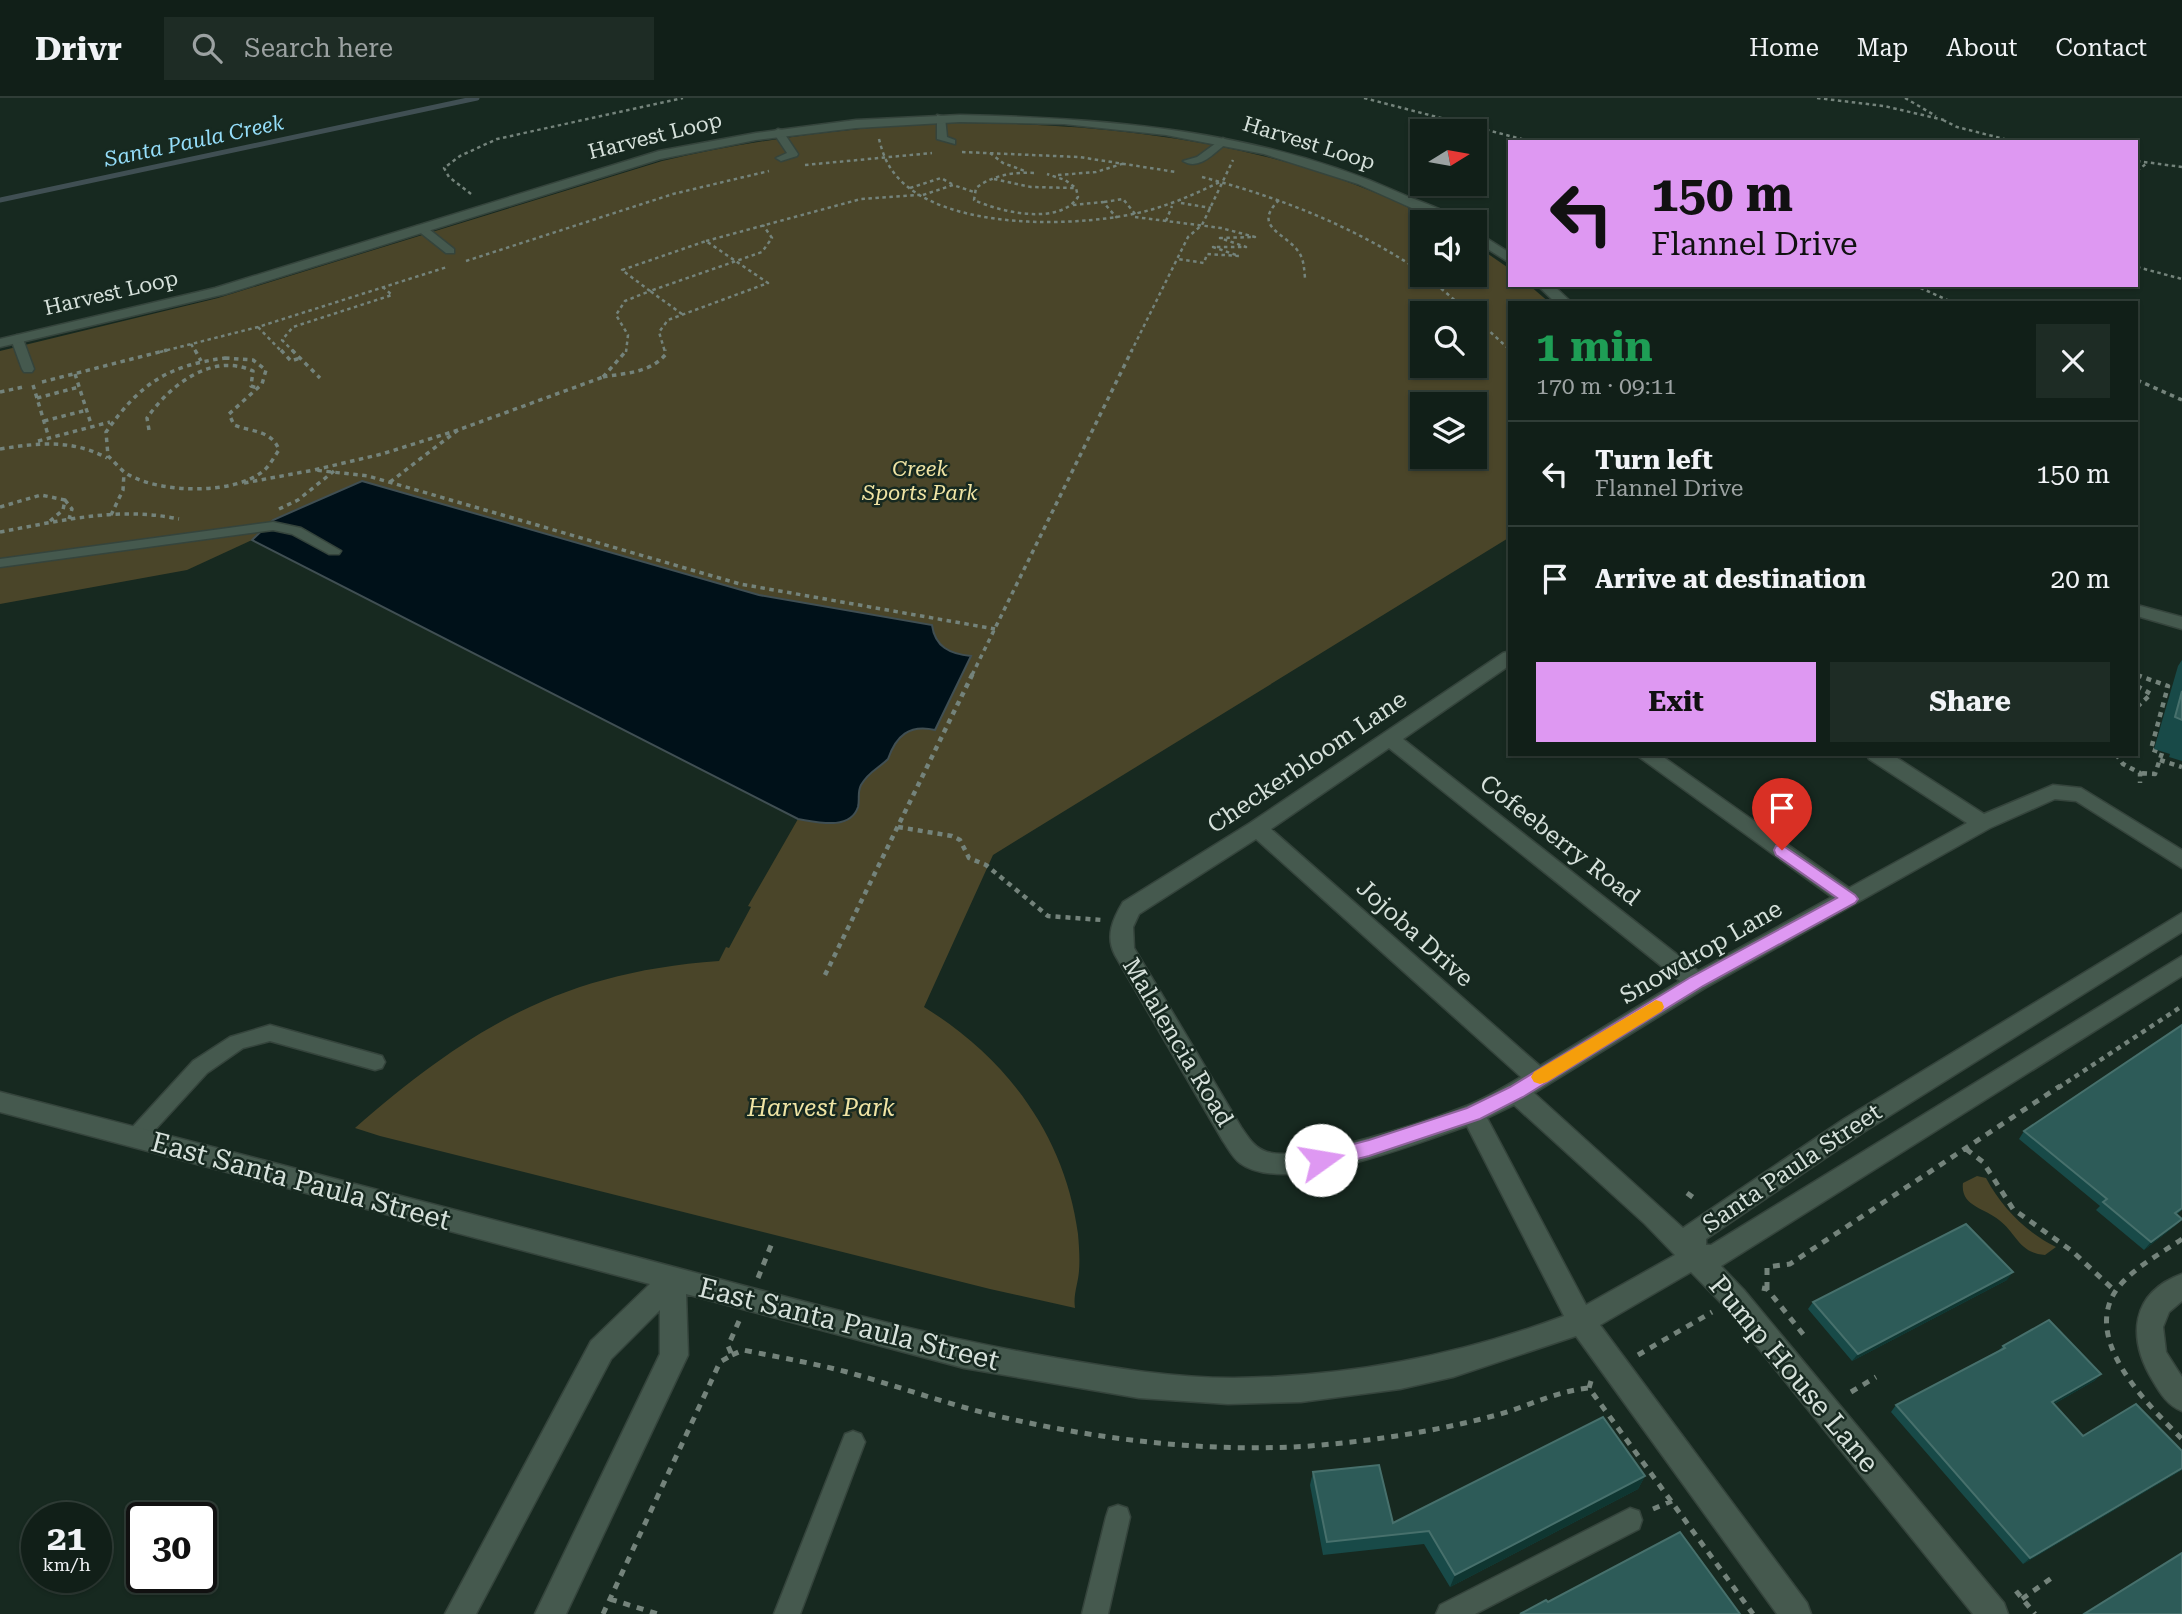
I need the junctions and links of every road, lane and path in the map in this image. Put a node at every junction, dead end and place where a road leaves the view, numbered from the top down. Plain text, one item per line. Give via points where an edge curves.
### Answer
1 (683, 98) edge
2 (1364, 98) edge
3 (1818, 98) edge
4 (1905, 98) edge
5 (940, 117) junction
6 (1944, 120) junction
7 (877, 131) dead end
8 (778, 132) junction
9 (1525, 140) edge
10 (2008, 140) edge
11 (1223, 141) junction
12 (951, 142) dead end
13 (937, 152) dead end
14 (960, 152) dead end
15 (989, 152) junction
16 (883, 156) junction
17 (1236, 156) dead end
18 (780, 158) dead end
19 (1188, 161) dead end
20 (2138, 161) edge
21 (1126, 163) junction
22 (2148, 163) junction
23 (797, 167) dead end
24 (2182, 167) edge
25 (776, 170) dead end
26 (2138, 170) edge
27 (1178, 172) dead end
28 (1191, 175) dead end
29 (991, 178) junction
30 (1221, 182) junction
31 (953, 185) junction
32 (910, 188) junction
33 (1076, 188) junction
34 (974, 192) junction
35 (921, 195) junction
36 (1279, 200) junction
37 (975, 202) junction
38 (1103, 202) junction
39 (1181, 203) junction
40 (1072, 205) junction
41 (1172, 206) junction
42 (489, 207) junction
43 (1211, 208) junction
44 (962, 210) junction
45 (1426, 210) edge
46 (1056, 212) junction
47 (1136, 215) junction
48 (1130, 216) junction
49 (1117, 218) junction
50 (1166, 221) junction
51 (1056, 222) junction
52 (762, 225) junction
53 (1202, 225) junction
54 (421, 228) junction
55 (706, 241) junction
56 (1487, 243) edge
57 (450, 251) dead end
58 (1508, 258) edge
59 (1178, 259) junction
60 (736, 262) junction
61 (459, 263) dead end
62 (1410, 265) edge
63 (447, 267) dead end
64 (2138, 267) edge
65 (1305, 278) dead end
66 (2182, 279) edge
67 (1439, 287) edge
68 (1546, 287) edge
69 (1918, 287) edge
70 (384, 288) junction
71 (650, 291) junction
72 (1456, 301) edge
73 (1563, 301) edge
74 (1950, 301) edge
75 (323, 307) junction
76 (681, 314) junction
77 (330, 315) junction
78 (258, 327) junction
79 (1487, 329) edge
80 (17, 339) junction
81 (0, 343) edge
82 (191, 344) junction
83 (288, 346) junction
84 (1508, 348) edge
85 (279, 349) junction
86 (300, 358) junction
87 (201, 361) junction
88 (28, 369) dead end
89 (75, 374) junction
90 (603, 377) junction
91 (320, 378) dead end
92 (2138, 380) edge
93 (33, 384) junction
94 (79, 387) junction
95 (257, 388) junction
96 (0, 392) edge
97 (37, 398) junction
98 (2182, 400) edge
99 (87, 410) junction
100 (44, 421) junction
101 (111, 421) junction
102 (92, 427) junction
103 (149, 430) dead end
104 (458, 430) junction
105 (49, 438) junction
106 (26, 444) junction
107 (0, 449) edge
108 (110, 459) junction
109 (314, 470) junction
110 (334, 471) junction
111 (124, 473) junction
112 (390, 482) junction
113 (236, 485) junction
114 (65, 500) junction
115 (0, 507) edge
116 (274, 512) dead end
117 (111, 515) junction
118 (69, 519) junction
119 (46, 523) junction
120 (188, 523) dead end
121 (0, 532) edge
122 (334, 551) dead end
123 (0, 563) edge
124 (2138, 610) edge
125 (2176, 622) edge
126 (995, 629) junction
127 (1508, 659) edge
128 (2138, 675) edge
129 (2138, 687) edge
130 (2138, 706) edge
131 (1390, 739) junction
132 (1648, 756) edge
133 (1879, 756) edge
134 (2117, 756) edge
135 (2160, 760) junction
136 (2182, 768) edge
137 (2140, 773) junction
138 (2140, 783) dead end
139 (1983, 823) junction
140 (898, 827) junction
141 (1257, 828) junction
142 (2182, 860) edge
143 (1850, 899) junction
144 (1127, 914) junction
145 (2182, 921) edge
146 (2182, 965) edge
147 (825, 975) dead end
148 (1697, 982) junction
149 (2182, 1006) edge
150 (375, 1062) dead end
151 (1527, 1085) junction
152 (0, 1102) edge
153 (1473, 1114) junction
154 (135, 1138) junction
155 (1966, 1149) junction
156 (1266, 1163) joint
157 (772, 1243) dead end
158 (1694, 1257) junction
159 (673, 1279) junction
160 (2182, 1286) edge
161 (1767, 1289) dead end
162 (2115, 1291) dead end
163 (749, 1300) junction
164 (1581, 1322) junction
165 (1876, 1377) dead end
166 (1851, 1392) dead end
167 (2182, 1398) edge
168 (853, 1442) dead end
169 (1118, 1517) dead end
170 (1630, 1520) dead end
171 (2053, 1577) dead end
172 (610, 1599) junction
173 (2022, 1599) dead end
174 (645, 1612) edge
175 (460, 1614) edge
176 (550, 1614) edge
177 (604, 1614) edge
178 (658, 1614) edge
179 (787, 1614) edge
180 (1095, 1614) edge
181 (1449, 1614) edge
182 (1796, 1614) edge
183 (1993, 1614) edge

1 - 42 path via 497,139 444,168 449,177
2 - 9 path
3 - 6 path
4 - 6 path
5 - 8 street, Harvest Loop
5 - 11 street, Harvest Loop via 1093,122
5 - 12 lane via 942,139
6 - 10 path
7 - 16 path
8 - 18 lane via 793,154
8 - 42 street, Harvest Loop via 657,155
11 - 19 lane via 1200,160
11 - 45 street, Harvest Loop via 1360,180
13 - 16 path
14 - 15 path
15 - 21 path
15 - 29 path via 1003,163 1034,173
16 - 23 path
16 - 32 path
17 - 30 path
20 - 22 path
21 - 27 path
21 - 33 path via 1096,172 1047,174
22 - 24 path
22 - 26 path
25 - 61 path via 673,194
28 - 30 path
29 - 33 path via 1040,188
29 - 34 path
30 - 36 path
30 - 39 path
30 - 43 path
31 - 32 path via 941,178
31 - 34 path
31 - 35 path
32 - 35 path
33 - 40 path
34 - 37 path
35 - 44 path
35 - 52 path via 861,199
36 - 62 path via 1361,235
36 - 65 path via 1269,210 1268,223 1301,253
37 - 44 path
37 - 46 path
38 - 40 path
38 - 47 path via 1123,199
38 - 49 path
39 - 41 path
39 - 43 path
40 - 46 path
41 - 47 path
41 - 50 path
42 - 54 street, Harvest Loop
43 - 53 path
44 - 51 path
46 - 51 path
47 - 48 path
48 - 49 path
48 - 50 path
49 - 51 path
50 - 53 path
52 - 55 path
52 - 60 path via 771,242 762,252
53 - 59 path via 1188,237
53 - 59 path via 1255,237 1220,238 1246,247 1213,247 1239,256 1207,254 1203,262
54 - 57 lane
54 - 80 street, Harvest Loop via 215,292
55 - 60 path
55 - 71 path via 622,270
56 - 58 street
59 - 126 path
60 - 71 path
60 - 76 path via 768,283
63 - 70 path
64 - 66 path
67 - 72 path
68 - 73 street
69 - 74 path
70 - 75 path
70 - 77 path via 392,295
71 - 76 path
71 - 90 path via 628,299 618,310 629,345
75 - 77 path
75 - 78 path
76 - 90 path via 661,328 666,354 659,362 640,371
77 - 83 path via 293,327 282,340
78 - 82 path
78 - 85 path
79 - 84 path
80 - 81 street, Harvest Loop
80 - 88 lane
82 - 87 path
82 - 89 path
83 - 85 path
83 - 86 path
85 - 86 path via 291,361
86 - 91 path
87 - 95 path via 233,357 257,361 267,372
87 - 101 path via 146,387
89 - 93 path
89 - 94 path
90 - 104 path
92 - 98 path
93 - 96 path
93 - 97 path
94 - 97 path
94 - 99 path
95 - 103 path via 251,386 253,372 244,366 203,370 157,405 147,418
95 - 113 path via 233,405 230,420 242,429 273,438 279,450 266,468
97 - 100 path
99 - 100 path
99 - 102 path
100 - 105 path
101 - 102 path
101 - 108 path via 105,443
102 - 105 path
104 - 109 path
104 - 112 path
105 - 106 path
106 - 107 path
106 - 108 path via 83,446
108 - 111 path
109 - 110 path
109 - 113 path
110 - 112 path
110 - 116 path via 299,500
111 - 113 path via 176,488
111 - 117 path via 123,490
112 - 126 path via 740,584
114 - 115 path via 32,497
114 - 118 path via 72,506
114 - 119 path via 61,513
117 - 118 path
117 - 120 path via 150,514
118 - 119 path
119 - 121 path
122 - 123 lane via 296,531 274,526
124 - 125 street
126 - 140 path
127 - 131 street, Checkerbloom Lane
128 - 135 path via 2168,686 2151,749 2162,753
129 - 130 path via 2151,694
131 - 141 street, Checkerbloom Lane
131 - 148 street, Cofeeberry Road
132 - 143 street
133 - 139 street
134 - 137 path
135 - 136 path
135 - 137 path via 2155,774
137 - 138 path
139 - 142 street, Snowdrop Lane via 2053,792 2069,792 2102,807
139 - 143 street, Snowdrop Lane
140 - 144 path via 960,840 969,858 986,866 1048,916
140 - 147 path
141 - 144 street, Checkerbloom Lane
141 - 151 street, Jojoba Drive
143 - 148 street, Snowdrop Lane
144 - 156 street, Malalencia Road via 1119,932 1123,949 1232,1134 1248,1155
145 - 158 street, Santa Paula Street via 1853,1126 1693,1234
146 - 158 street, Santa Paula Street via 1715,1257
148 - 151 street, Snowdrop Lane
149 - 155 path
150 - 154 lane via 270,1033 237,1042 200,1067
151 - 153 street, Snowdrop Lane
151 - 158 street, Pump House Lane
152 - 154 street, East Santa Paula Street
153 - 156 street, Snowdrop Lane via 1321,1160
153 - 164 street
154 - 159 street, East Santa Paula Street
155 - 161 path via 1790,1265 1767,1267
155 - 162 path via 1983,1162 2013,1209 2072,1251
157 - 163 path
158 - 164 street, East Santa Paula Street
158 - 183 street, Pump House Lane via 1742,1307
159 - 163 street, East Santa Paula Street
159 - 175 street via 601,1350
159 - 176 street via 674,1355
160 - 167 street via 2161,1301 2149,1333 2152,1351 2167,1381
163 - 164 street, East Santa Paula Street via 1000,1362 1139,1385 1218,1390 1301,1388 1400,1376 1490,1353
163 - 172 path via 728,1346 732,1355 720,1362
164 - 182 street
165 - 166 path
168 - 179 lane
169 - 180 lane
170 - 181 lane
171 - 173 path
172 - 174 path
172 - 177 path
174 - 178 path

